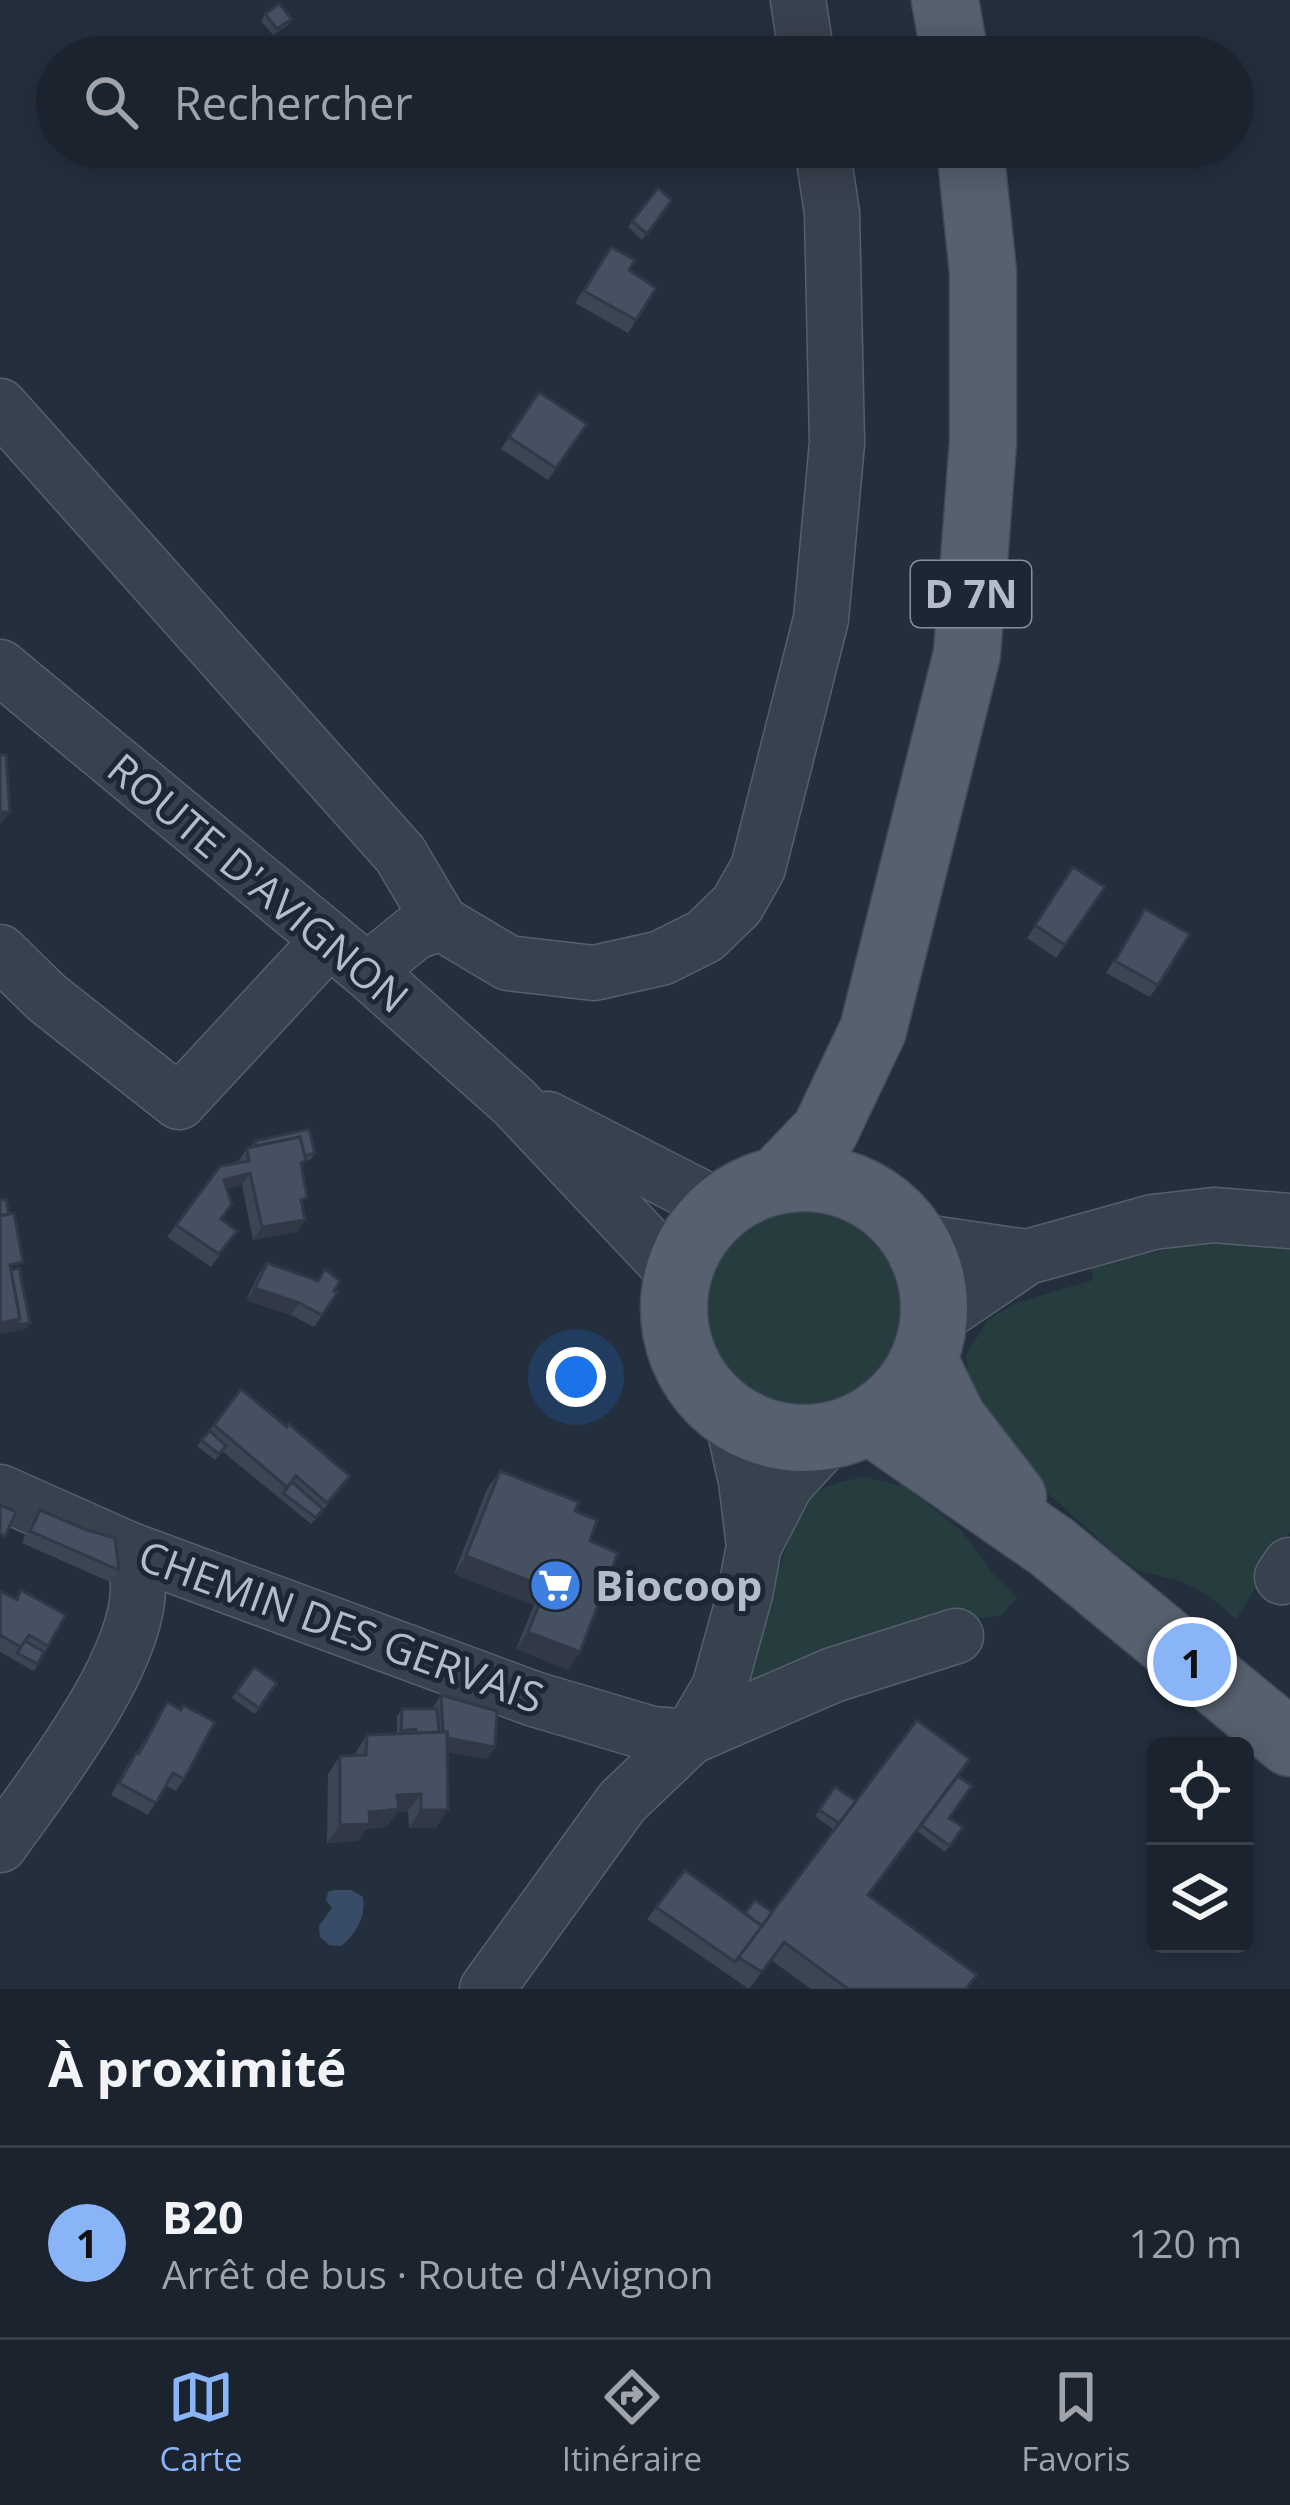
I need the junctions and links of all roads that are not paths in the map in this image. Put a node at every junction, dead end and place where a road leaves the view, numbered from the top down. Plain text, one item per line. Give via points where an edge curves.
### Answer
1 (798, 0) edge
2 (945, 0) edge
3 (804, 36) edge
4 (951, 36) edge
5 (825, 168) edge
6 (972, 168) edge
7 (0, 406) edge
8 (0, 667) edge
9 (441, 923) junction
10 (0, 952) edge
11 (348, 956) junction
12 (873, 1030) junction
13 (514, 1102) junction
14 (779, 1179) junction
15 (720, 1207) junction
16 (1290, 1221) edge
17 (903, 1225) junction
18 (1027, 1257) junction
19 (676, 1274) junction
20 (929, 1340) junction
21 (732, 1418) junction
22 (850, 1428) junction
23 (0, 1492) edge
24 (754, 1546) junction
25 (1052, 1547) junction
26 (128, 1549) junction
27 (956, 1636) dead end
28 (690, 1737) junction
29 (1290, 1742) edge
30 (0, 1845) edge
31 (487, 1989) edge

1 - 3 street
2 - 4 main road
5 - 9 street via 835,465 820,619 758,868 737,905 705,936 662,958 594,973 508,963
6 - 12 main road, D 7N via 983,272 983,442 967,654
7 - 9 street via 400,854
8 - 11 street, ROUTE D'AVIGNON
9 - 11 street
10 - 11 street via 179,1102
11 - 13 street, ROUTE D'AVIGNON
12 - 14 main road via 825,1131
12 - 17 main road, D 7N via 872,1156
13 - 15 street
13 - 19 street
14 - 15 main road
14 - 17 main road via 838,1181 866,1192
15 - 19 main road via 693,1237
16 - 18 street via 1214,1215 1153,1222
17 - 18 street
17 - 20 main road via 932,1275
18 - 20 street
19 - 21 main road via 672,1315 681,1355 701,1390
20 - 22 main road via 902,1395
20 - 25 main road via 953,1419
21 - 22 main road via 795,1438
21 - 24 street
22 - 24 street via 798,1468
22 - 25 main road
23 - 26 street, CHEMIN DES GERVAIS
24 - 28 street via 724,1675
25 - 29 main road
26 - 28 street, CHEMIN DES GERVAIS via 534,1700
26 - 30 street via 138,1594 107,1684
27 - 28 street via 833,1675
28 - 31 street via 622,1802

